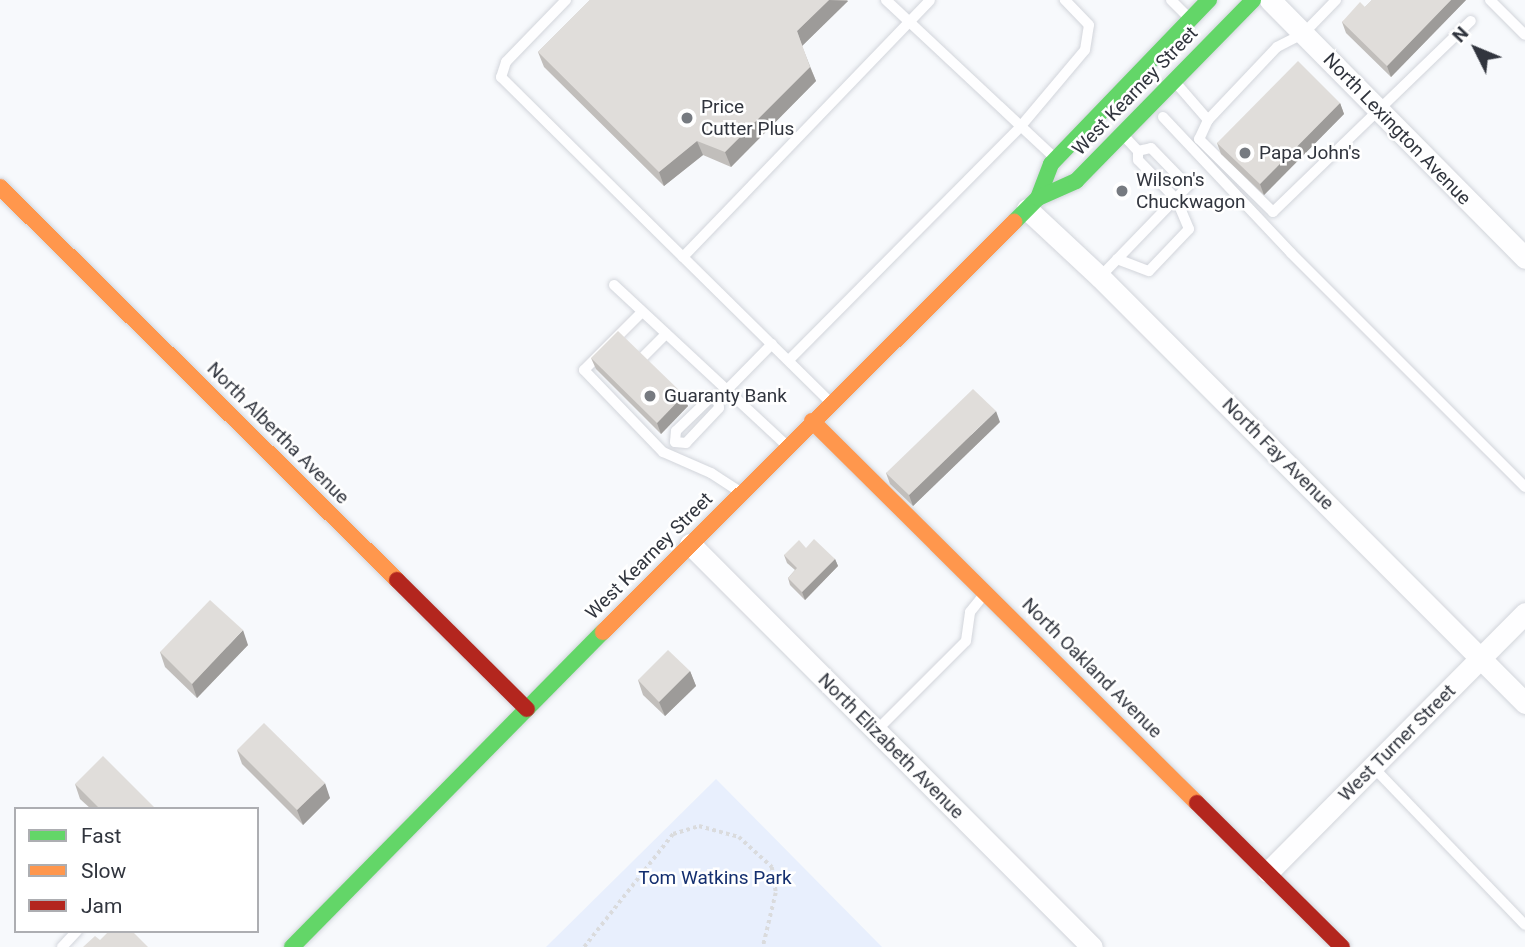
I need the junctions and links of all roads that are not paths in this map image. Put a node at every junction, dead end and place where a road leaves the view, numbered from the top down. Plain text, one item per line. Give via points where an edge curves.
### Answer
1 (566, 0) edge
2 (886, 0) edge
3 (930, 0) edge
4 (1065, 0) edge
5 (1171, 0) edge
6 (1209, 0) edge
7 (1254, 0) edge
8 (1270, 0) edge
9 (1336, 0) edge
10 (1490, 0) edge
11 (1190, 19) junction
12 (1471, 21) dead end
13 (908, 22) junction
14 (1304, 33) junction
15 (1525, 35) edge
16 (1174, 81) junction
17 (1380, 113) junction
18 (1163, 117) dead end
19 (1208, 120) junction
20 (1021, 126) junction
21 (1122, 135) junction
22 (1138, 151) junction
23 (1056, 159) junction
24 (0, 187) edge
25 (1176, 199) junction
26 (1033, 204) junction
27 (683, 257) junction
28 (1525, 258) edge
29 (1117, 259) junction
30 (1100, 276) junction
31 (614, 285) dead end
32 (642, 312) junction
33 (666, 334) junction
34 (772, 344) junction
35 (640, 360) edge
36 (789, 360) junction
37 (722, 395) junction
38 (831, 402) junction
39 (812, 421) junction
40 (787, 446) junction
41 (663, 452) junction
42 (1525, 487) edge
43 (741, 493) junction
44 (690, 544) junction
45 (986, 592) junction
46 (1525, 613) edge
47 (1481, 658) junction
48 (1525, 703) edge
49 (527, 709) junction
50 (876, 731) junction
51 (1373, 767) junction
52 (1268, 872) junction
53 (1525, 925) edge
54 (75, 933) edge
55 (62, 947) edge
56 (292, 947) edge
57 (1092, 947) edge
58 (1342, 947) edge

1 - 27 lane via 506,62 501,77
2 - 13 lane
3 - 13 lane
4 - 20 lane via 1089,25 1086,50
5 - 11 lane
6 - 11 main road, West Kearney Street
7 - 16 main road, West Kearney Street
8 - 14 street, North Lexington Avenue
9 - 14 lane
10 - 15 lane
11 - 23 main road, West Kearney Street
12 - 17 lane
13 - 20 lane
13 - 27 lane
14 - 17 street, North Lexington Avenue
14 - 19 lane via 1277,47
16 - 19 lane
16 - 21 main road, West Kearney Street
17 - 19 lane via 1272,212 1199,139
17 - 28 street, North Lexington Avenue
18 - 42 lane via 1291,253
20 - 23 lane
20 - 36 lane
21 - 22 lane
21 - 26 main road, West Kearney Street via 1076,181
22 - 25 lane via 1138,160
22 - 25 lane via 1150,148 1188,186
23 - 26 main road, West Kearney Street
24 - 49 main road, North Albertha Avenue
25 - 29 lane
25 - 29 lane via 1189,229 1149,271
26 - 30 street, North Fay Avenue
26 - 38 main road, West Kearney Street
27 - 34 lane
29 - 30 lane
30 - 47 street, North Fay Avenue
31 - 32 lane
32 - 33 lane
32 - 41 lane via 584,370 610,390
33 - 35 lane
33 - 37 lane
34 - 36 lane
34 - 37 lane
36 - 38 lane
37 - 40 lane
37 - 41 lane via 709,399 676,431 675,442
38 - 39 main road, West Kearney Street
39 - 40 main road, West Kearney Street
39 - 45 main road, North Oakland Avenue
40 - 43 main road, West Kearney Street
41 - 43 lane via 711,472
43 - 44 main road, West Kearney Street
44 - 49 main road, West Kearney Street
44 - 50 street, North Elizabeth Avenue
45 - 50 lane via 970,612 966,641
45 - 52 main road, North Oakland Avenue
46 - 47 street, West Turner Street
47 - 48 street, North Fay Avenue
47 - 51 street, West Turner Street
49 - 56 main road, West Kearney Street
50 - 57 street, North Elizabeth Avenue
51 - 52 street, West Turner Street
51 - 53 lane
52 - 58 main road, North Oakland Avenue
54 - 55 lane

